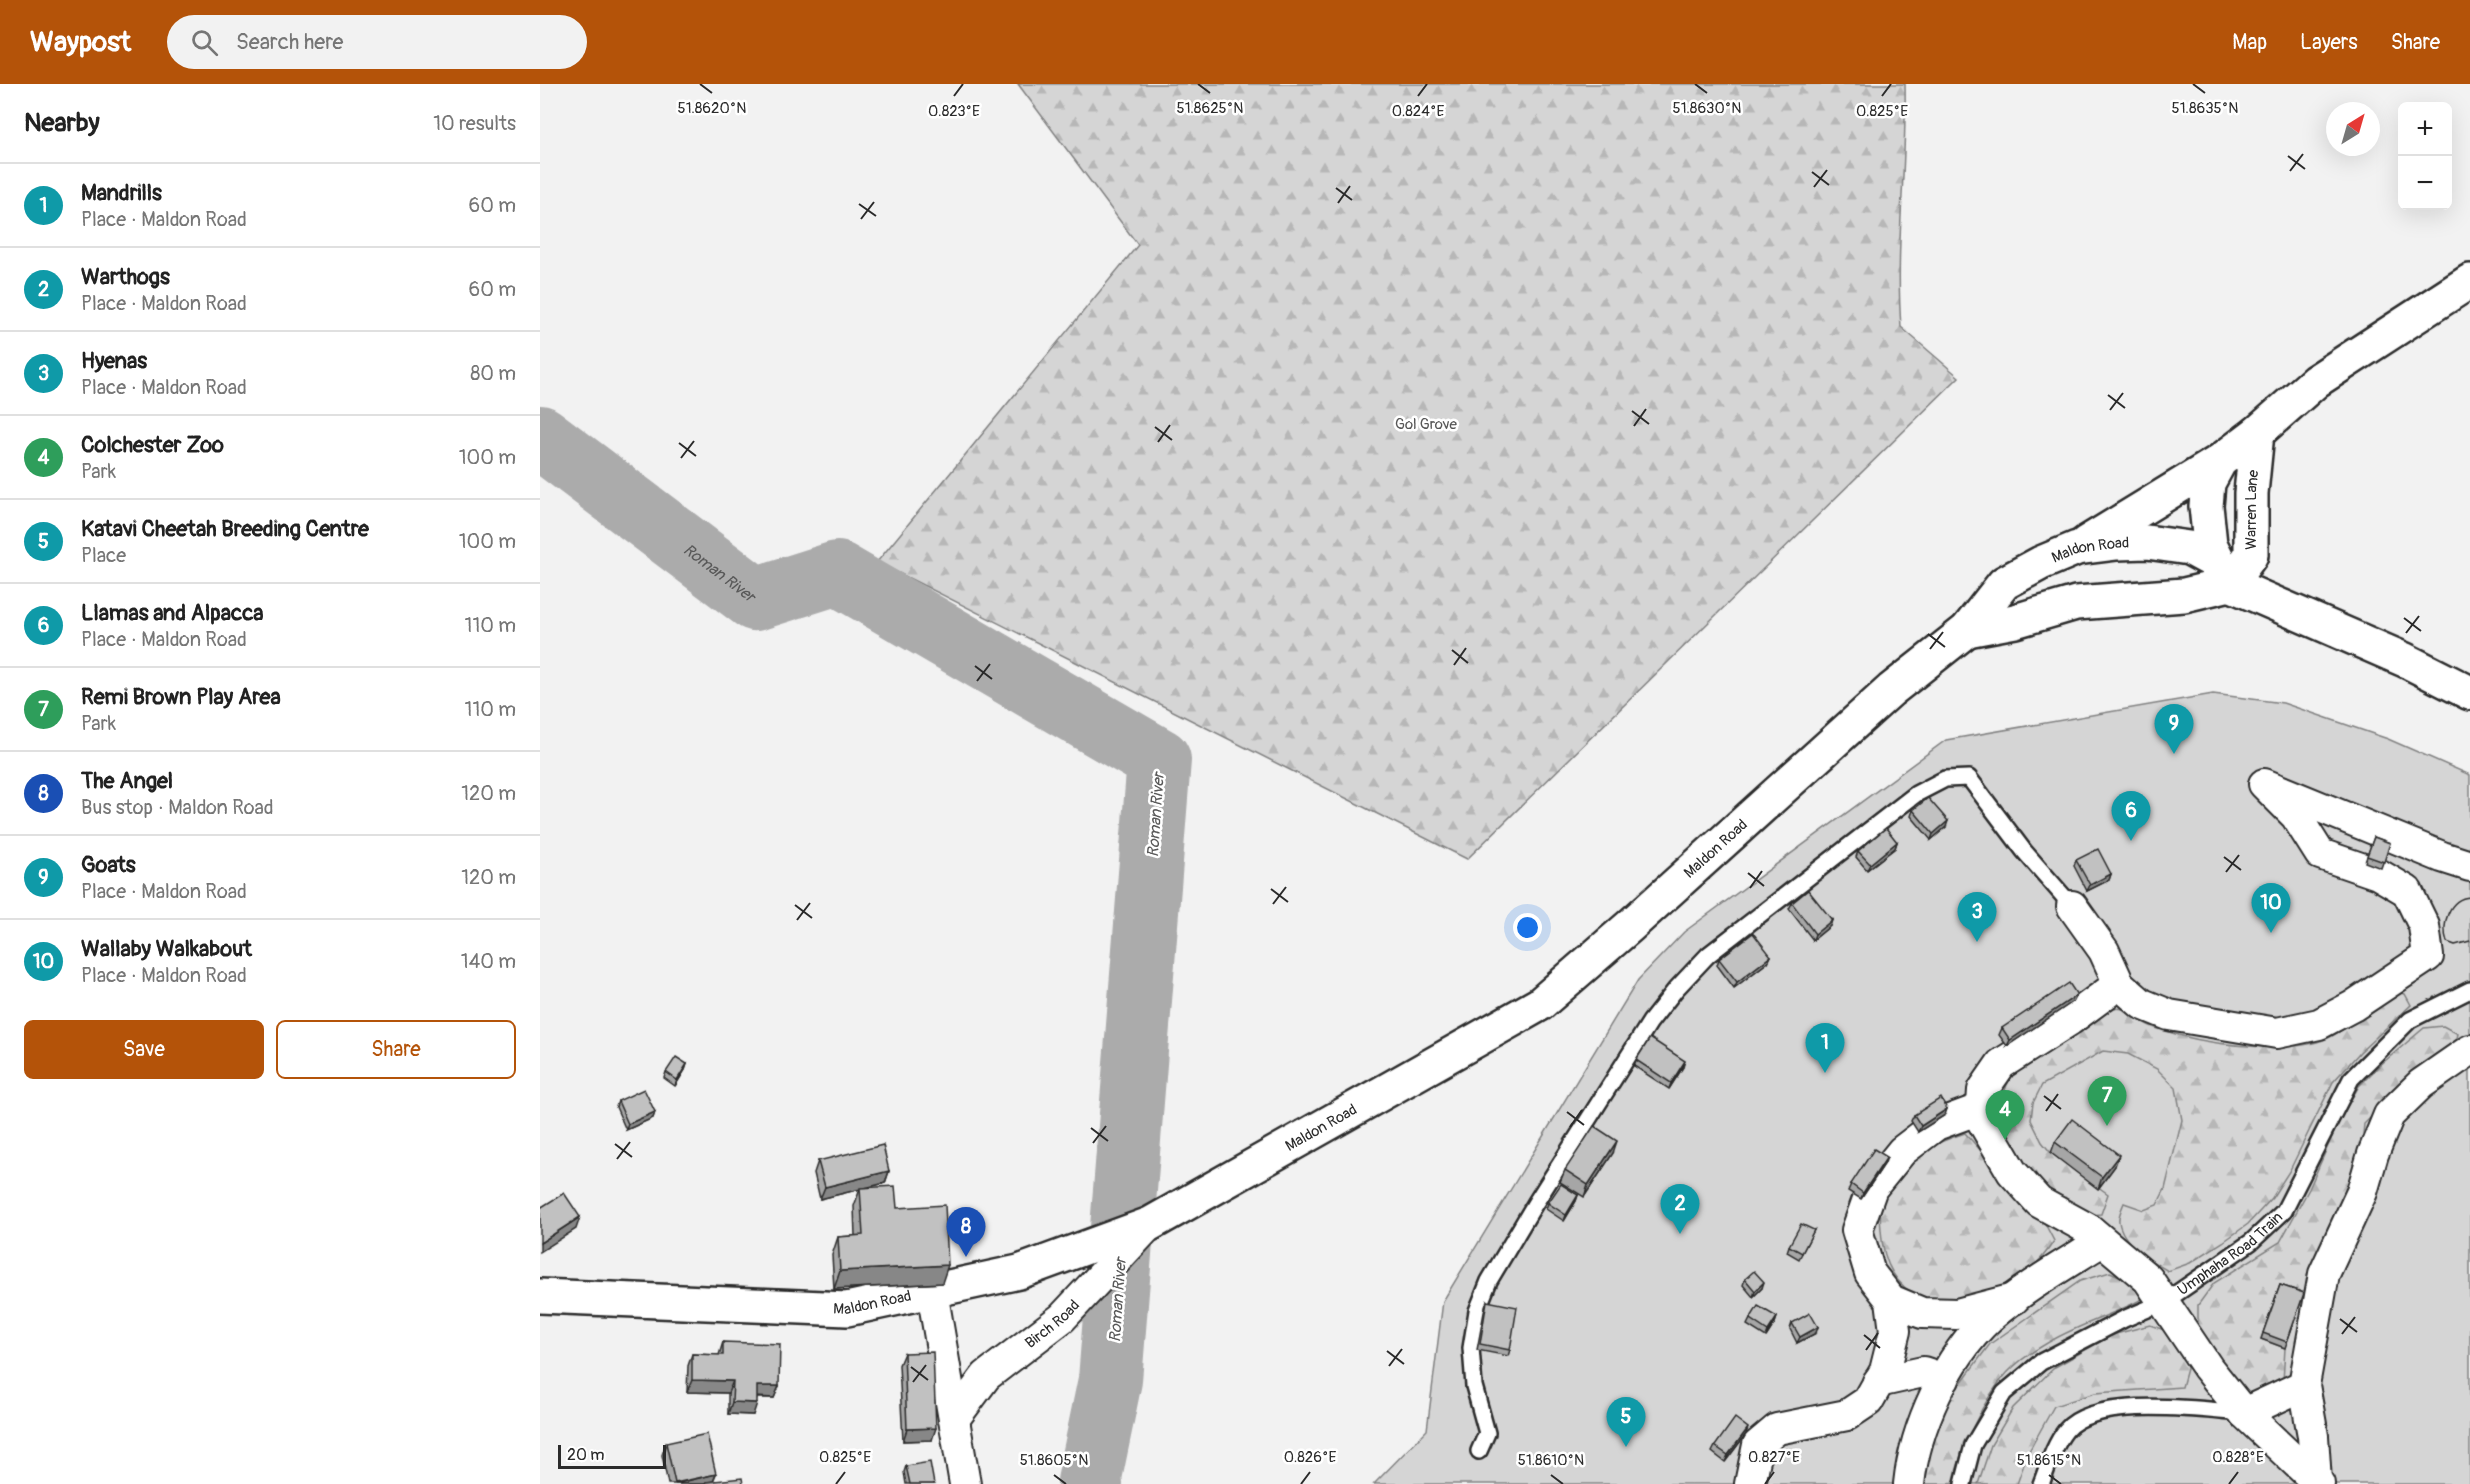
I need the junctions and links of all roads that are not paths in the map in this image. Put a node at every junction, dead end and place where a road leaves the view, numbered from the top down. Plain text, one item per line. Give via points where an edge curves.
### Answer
1 (2470, 281) edge
2 (2257, 433) junction
3 (2220, 461) junction
4 (2077, 548) junction
5 (2230, 584) junction
6 (1967, 630) junction
7 (2470, 693) edge
8 (2470, 866) edge
9 (2072, 906) joint
10 (2119, 984) junction
11 (2470, 990) edge
12 (2470, 1050) edge
13 (1982, 1108) junction
14 (1150, 1224) junction
15 (2102, 1241) junction
16 (932, 1291) junction
17 (540, 1296) edge
18 (2014, 1299) junction
19 (1891, 1300) junction
20 (2164, 1302) junction
21 (1944, 1379) junction
22 (1878, 1382) junction
23 (2304, 1386) junction
24 (2244, 1413) junction
25 (954, 1419) junction
26 (1479, 1451) dead end
27 (2317, 1483) edge
28 (965, 1484) edge
29 (1750, 1484) edge
30 (1909, 1484) edge
31 (1963, 1484) edge
32 (2041, 1484) edge

1 - 2 main road, Warren Lane via 2316,381
2 - 3 main road, Warren Lane
2 - 5 main road, Warren Lane via 2251,493 2251,555
3 - 4 main road
3 - 5 main road, Warren Lane via 2208,483 2206,506 2210,544
4 - 5 main road, Maldon Road via 2147,542 2189,548 2212,561
4 - 6 main road, Maldon Road via 2004,583
5 - 6 main road, Maldon Road via 2184,595 2076,603
5 - 7 main road, Maldon Road
6 - 14 main road, Maldon Road via 1891,690 1540,1004
8 - 10 street via 2264,784 2296,816 2320,854 2378,874 2407,891 2424,926 2428,956 2319,1024 2277,1033 2169,1015 2142,1004
9 - 10 street via 2104,951
9 - 26 lane via 2024,851 1969,777 1945,780 1916,794 1708,955 1650,1022 1489,1281 1477,1311 1471,1348 1474,1386 1487,1433
10 - 13 street via 2001,1064 1983,1090
11 - 20 lane, Umphaha Road Train via 2410,1020 2360,1071 2346,1089 2284,1211 2251,1242
12 - 23 street via 2421,1084 2389,1115 2362,1192 2324,1274
13 - 15 street via 1981,1119 2012,1172 2039,1202 2090,1230
13 - 19 street via 1936,1125 1902,1150 1872,1188 1857,1230 1870,1273
14 - 16 main road, Maldon Road via 1019,1272
14 - 25 street, Birch Road via 1062,1318 986,1376
15 - 18 street
15 - 20 street via 2148,1279
16 - 17 main road, Maldon Road via 847,1309
16 - 25 street
18 - 19 street via 1957,1314 1922,1313
18 - 21 street via 1988,1319
19 - 22 street via 1895,1331 1885,1371
20 - 24 street
20 - 31 lane, Umphaha Road Train via 2041,1362 2004,1393 1973,1445
21 - 22 street via 1923,1372
21 - 30 street via 1927,1412
22 - 29 street via 1868,1401 1846,1415 1777,1429 1758,1445
23 - 24 street
23 - 27 street
24 - 27 street
24 - 32 lane via 2158,1406 2092,1414 2067,1429
25 - 28 street

